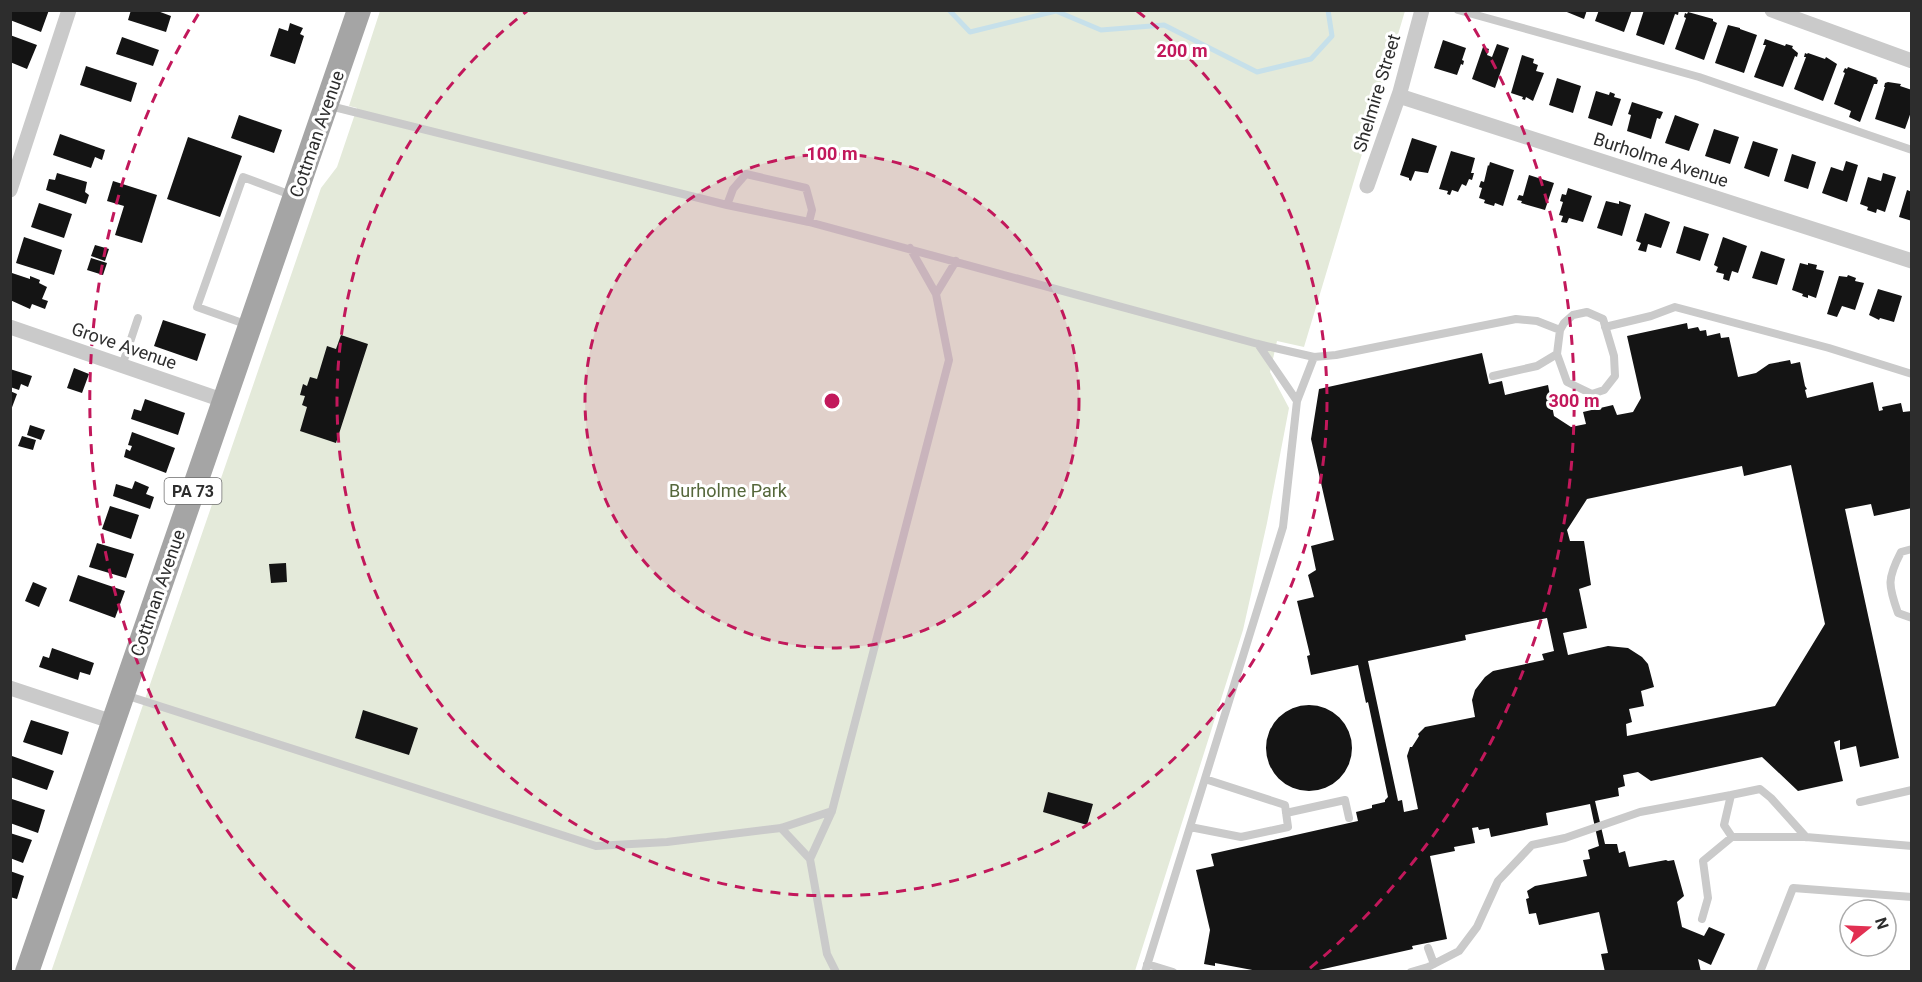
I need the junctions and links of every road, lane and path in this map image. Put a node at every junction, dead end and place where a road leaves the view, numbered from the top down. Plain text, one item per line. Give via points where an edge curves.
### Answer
1 (69, 10) edge
2 (359, 10) edge
3 (1422, 10) edge
4 (1458, 10) edge
5 (1772, 10) edge
6 (1911, 61) edge
7 (1399, 96) junction
8 (326, 105) junction
9 (1911, 150) edge
10 (1367, 186) dead end
11 (10, 190) edge
12 (296, 196) junction
13 (727, 205) junction
14 (809, 222) junction
15 (910, 248) junction
16 (956, 261) junction
17 (1911, 261) edge
18 (936, 294) junction
19 (138, 318) dead end
20 (250, 326) junction
21 (10, 327) edge
22 (1605, 327) junction
23 (1560, 330) junction
24 (1258, 344) junction
25 (1557, 354) junction
26 (1314, 357) junction
27 (122, 366) junction
28 (1911, 374) edge
29 (1493, 376) dead end
30 (225, 401) junction
31 (1297, 401) junction
32 (1911, 549) edge
33 (1911, 618) edge
34 (10, 688) edge
35 (123, 694) junction
36 (113, 722) junction
37 (1205, 779) junction
38 (1911, 790) edge
39 (1731, 795) junction
40 (1860, 802) dead end
41 (832, 811) junction
42 (1286, 813) junction
43 (1349, 818) dead end
44 (1190, 827) junction
45 (781, 828) junction
46 (1732, 837) junction
47 (1806, 837) junction
48 (1911, 846) edge
49 (810, 859) junction
50 (1911, 897) edge
51 (1702, 919) dead end
52 (1428, 948) dead end
53 (1434, 964) junction
54 (1146, 968) edge
55 (27, 972) edge
56 (836, 972) edge
57 (1173, 972) edge
58 (1411, 972) edge
59 (1760, 972) edge

1 - 11 street
2 - 8 main road, Cottman Avenue / PA 73
3 - 7 street, Shelmire Street
4 - 9 lane via 1699,77
5 - 6 street
7 - 10 street, Shelmire Street
7 - 17 street, Burholme Avenue
8 - 12 main road, Cottman Avenue / PA 73
8 - 13 lane
12 - 20 main road, Cottman Avenue / PA 73
12 - 20 lane via 243,177 197,307
13 - 14 lane
13 - 14 lane via 733,189 746,174 806,189 812,210
14 - 15 lane
15 - 16 lane
15 - 18 lane
16 - 18 lane
16 - 24 lane
18 - 41 lane via 949,360
19 - 27 lane
20 - 30 main road, Cottman Avenue / PA 73
21 - 27 street, Grove Avenue
22 - 23 lane via 1603,319 1587,312 1573,315
22 - 25 lane via 1614,356 1615,376 1604,390 1592,394 1567,381
22 - 28 lane via 1675,306
23 - 25 lane
23 - 26 lane via 1537,321 1516,319
24 - 26 lane
24 - 31 lane
25 - 29 lane via 1537,366
26 - 31 lane
27 - 30 street, Grove Avenue
30 - 35 main road, Cottman Avenue / PA 73
31 - 37 lane via 1283,527
32 - 33 lane via 1900,552 1891,572 1890,591 1898,613
34 - 36 street
35 - 36 main road, Cottman Avenue / PA 73
35 - 45 lane via 596,846
36 - 55 main road, Cottman Avenue / PA 73
37 - 42 lane via 1285,805
37 - 44 lane
38 - 40 lane
39 - 46 lane via 1724,825
39 - 47 lane via 1760,789
39 - 53 lane via 1640,812 1532,846 1498,881 1477,927 1460,951
41 - 45 lane
41 - 49 lane
42 - 43 lane via 1345,800
42 - 44 lane via 1288,827 1241,837
44 - 54 lane
45 - 49 lane
46 - 47 lane
46 - 51 lane via 1703,861 1708,898
47 - 48 lane
49 - 56 lane via 827,954
50 - 59 lane via 1793,888
52 - 53 lane
53 - 58 lane
54 - 57 lane

